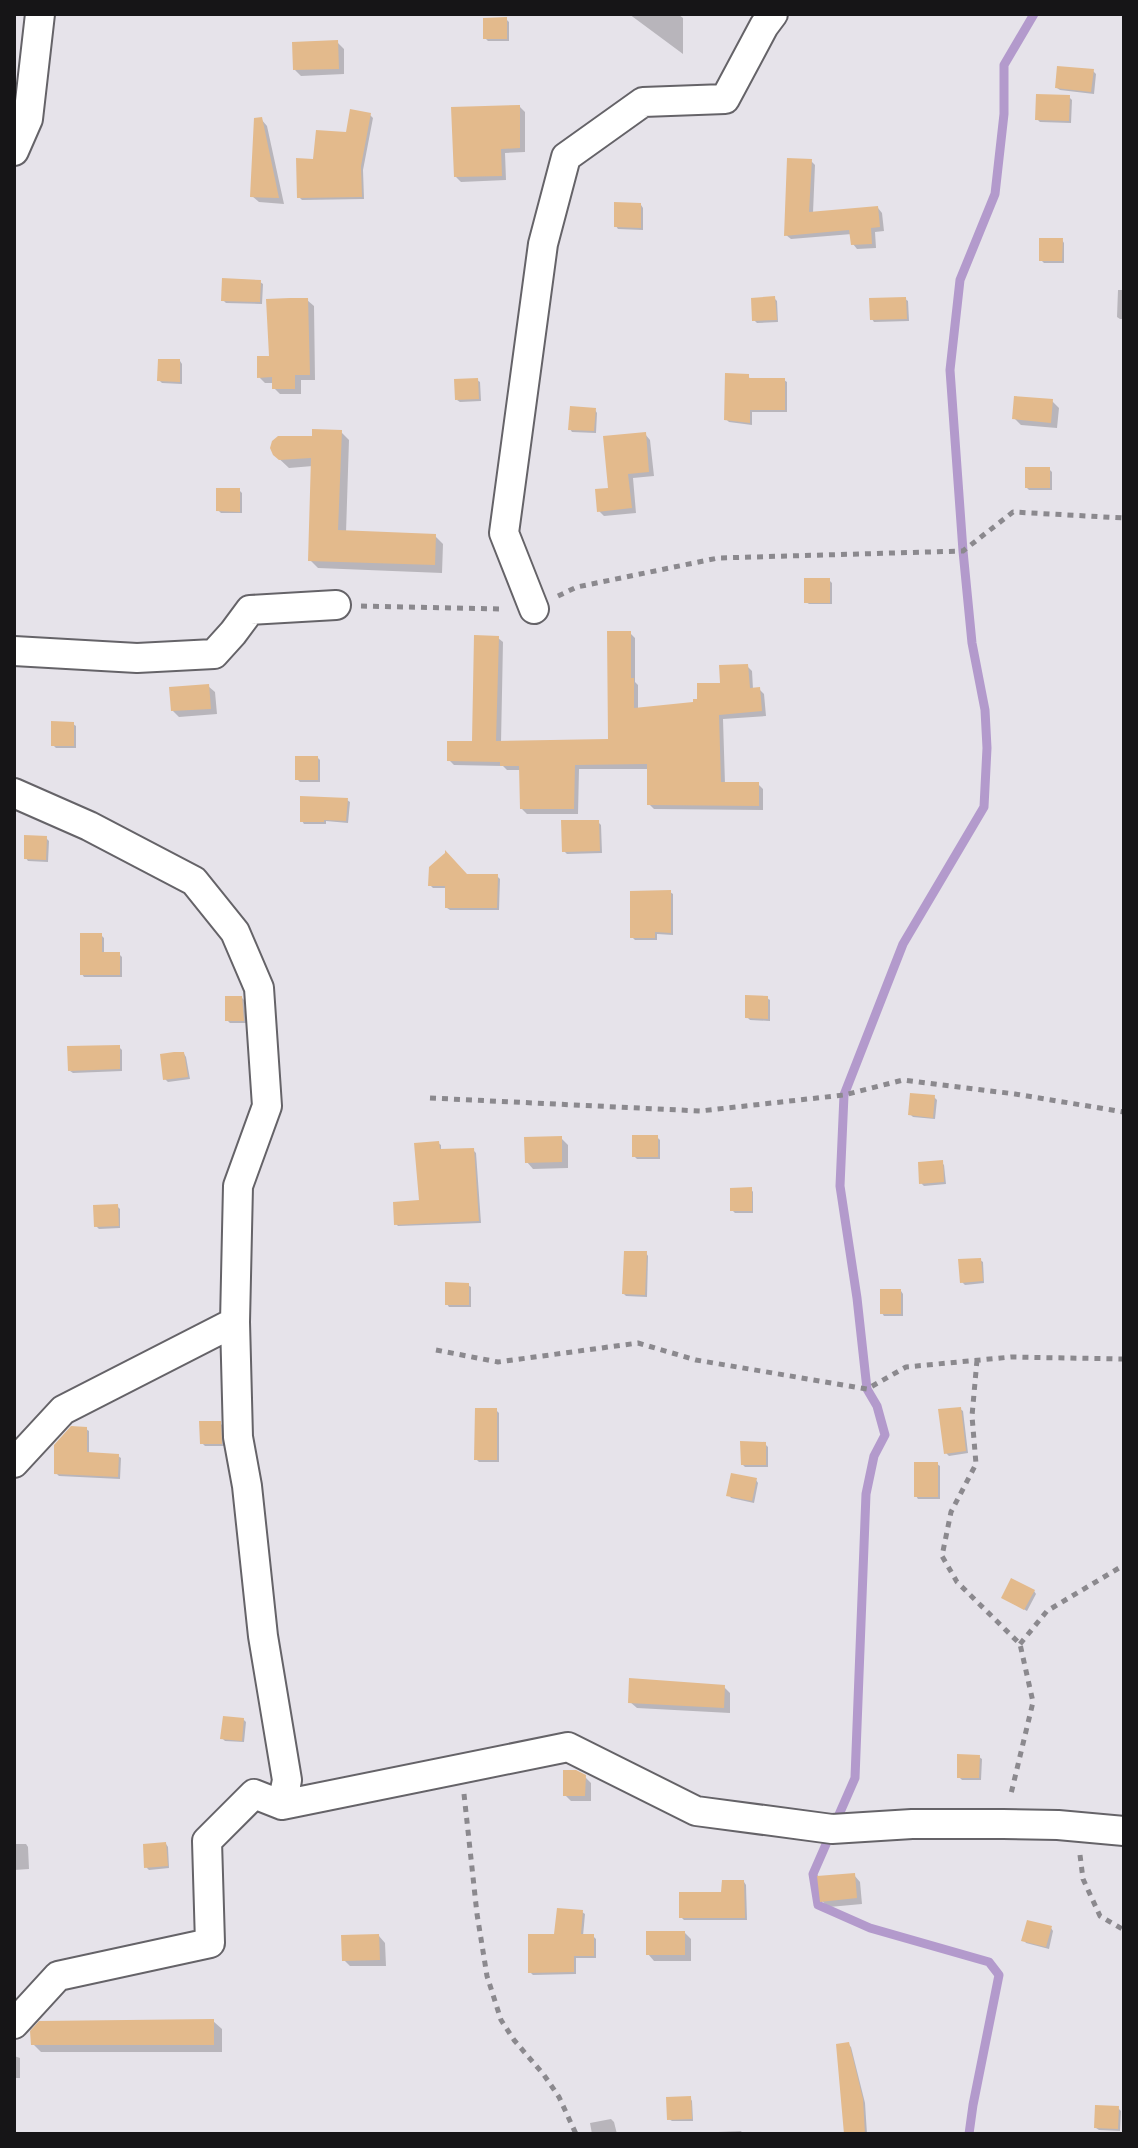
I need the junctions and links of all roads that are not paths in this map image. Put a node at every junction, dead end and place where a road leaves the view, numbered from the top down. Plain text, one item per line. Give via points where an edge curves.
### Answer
1 (40, 14) edge
2 (773, 14) edge
3 (21, 118) edge
4 (14, 151) edge
5 (336, 605) road end
6 (534, 609) road end
7 (14, 651) edge
8 (14, 793) edge
9 (235, 1322) junction
10 (14, 1463) edge
11 (282, 1805) junction
12 (1124, 1831) edge
13 (14, 2024) edge

1 - 3 street
2 - 6 street via 725,99 643,102 566,157 543,244 504,533
3 - 4 street
5 - 7 street via 250,610 214,654 137,658
8 - 9 street via 194,881 235,932 259,988 267,1106 238,1186
9 - 10 street via 63,1410
9 - 11 street via 238,1437 287,1780
11 - 12 street via 568,1747 696,1811 832,1829 1003,1824
11 - 13 street via 254,1794 207,1841 210,1943 58,1976

